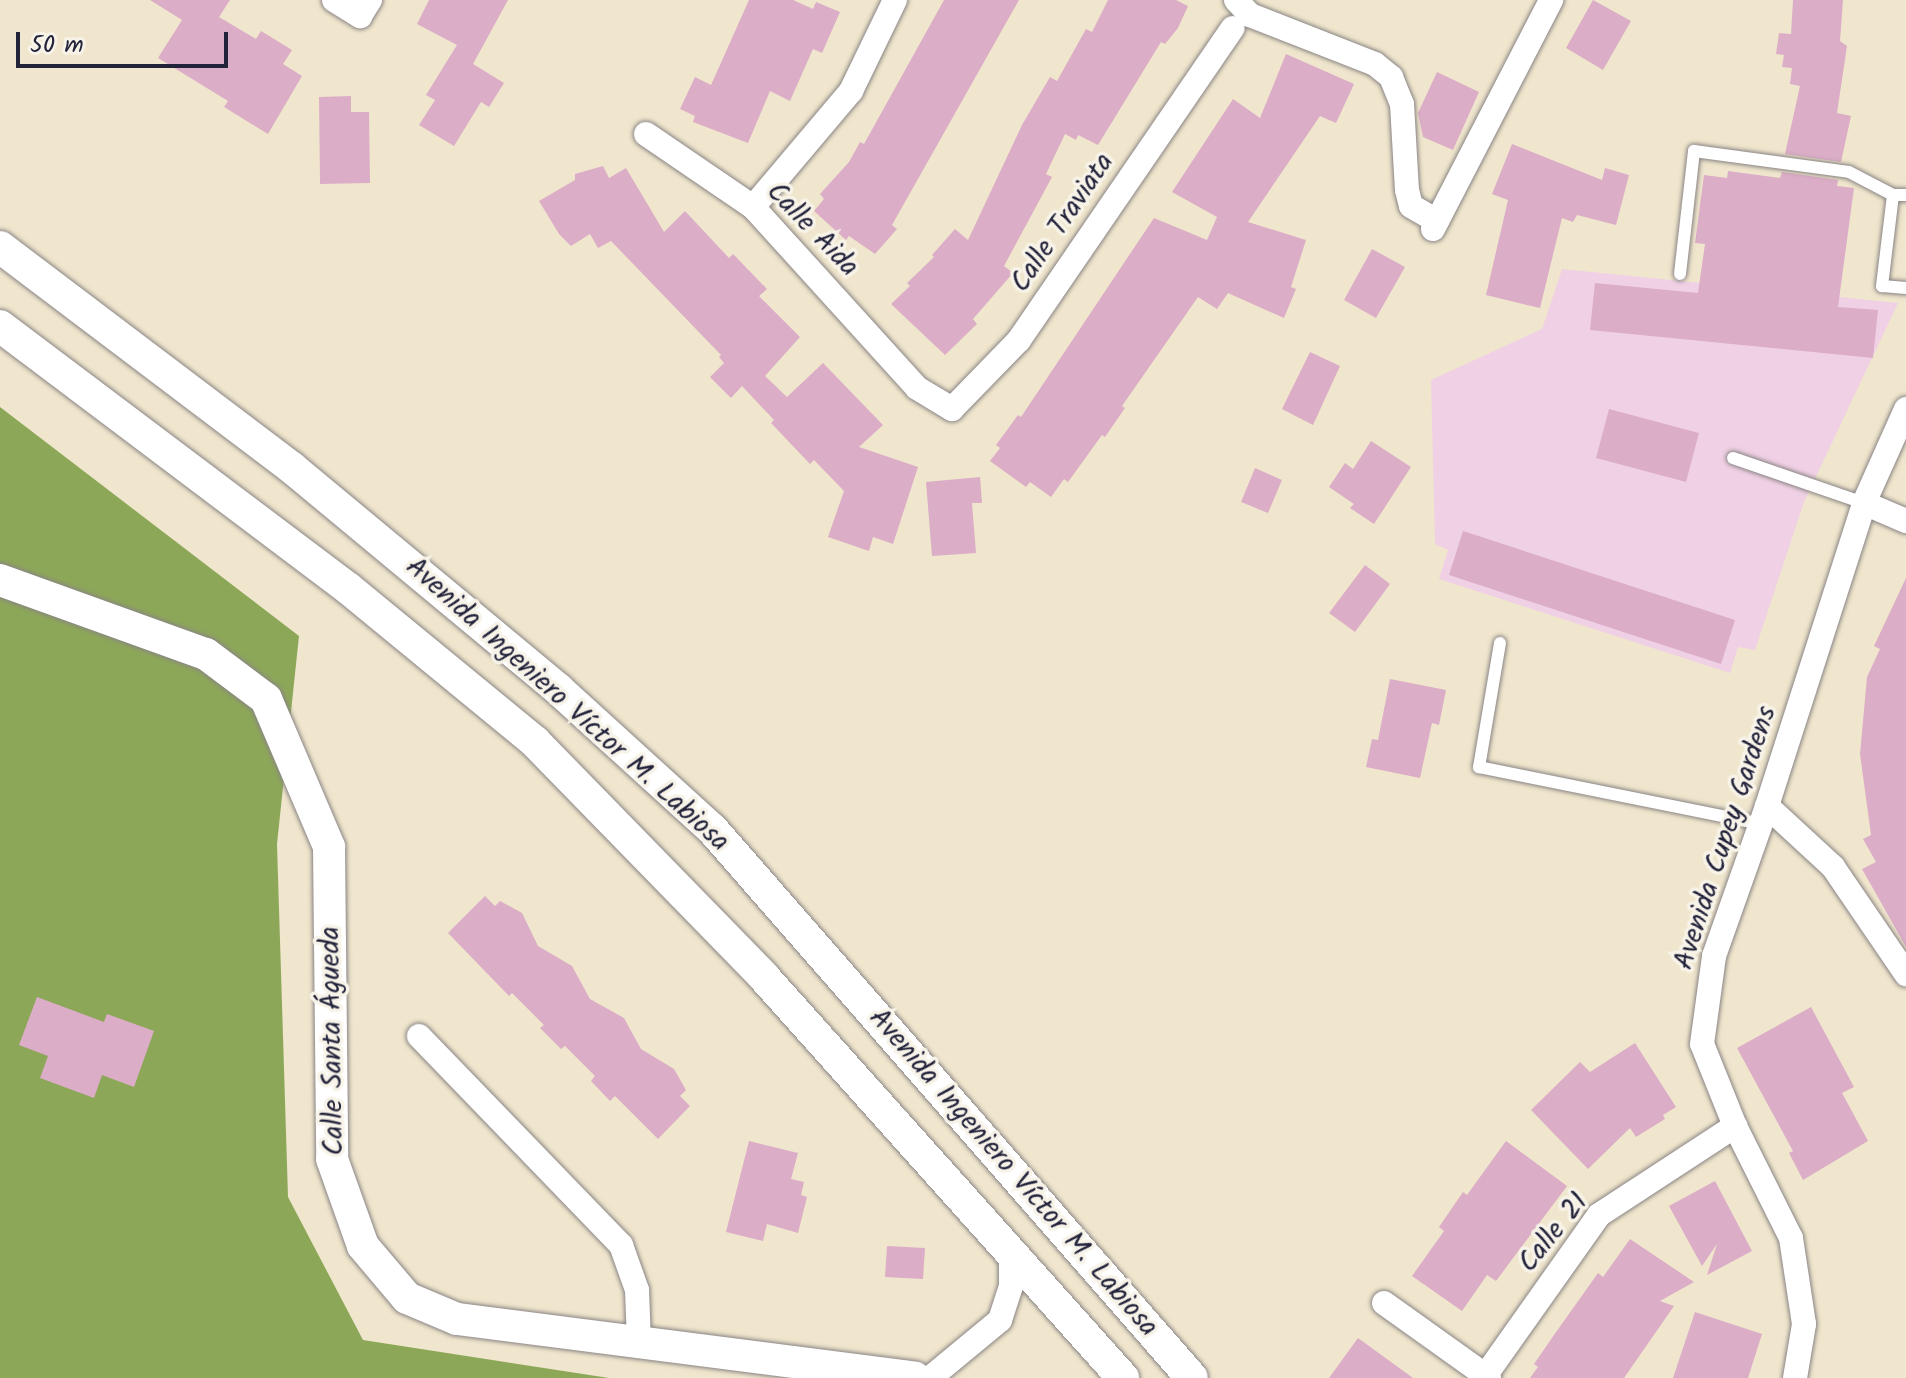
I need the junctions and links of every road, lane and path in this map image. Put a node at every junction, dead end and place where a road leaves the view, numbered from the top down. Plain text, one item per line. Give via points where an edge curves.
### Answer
1 (334, 0) edge
2 (370, 0) edge
3 (895, 0) edge
4 (1236, 0) edge
5 (1551, 0) edge
6 (1233, 28) dead end
7 (646, 134) dead end
8 (1900, 195) edge
9 (753, 207) junction
10 (0, 247) edge
11 (1680, 274) dead end
12 (1906, 288) edge
13 (0, 326) edge
14 (917, 388) joint
15 (1906, 409) edge
16 (1733, 458) dead end
17 (1864, 503) junction
18 (1906, 521) edge
19 (0, 580) edge
20 (1500, 643) dead end
21 (1764, 815) junction
22 (1906, 974) edge
23 (419, 1036) dead end
24 (1735, 1126) junction
25 (1011, 1256) junction
26 (1384, 1303) dead end
27 (639, 1342) junction
28 (1487, 1377) edge
29 (915, 1378) edge
30 (930, 1378) edge
31 (1123, 1378) edge
32 (1192, 1378) edge
33 (1795, 1378) edge

1 - 2 street via 360,16
3 - 9 street via 851,91
4 - 5 street via 1250,15 1375,64 1391,77 1402,104 1411,206 1435,225
6 - 14 street, Calle Traviata via 1019,340 952,409
7 - 9 street, Calle Aida
8 - 11 lane via 1849,172 1694,151
8 - 12 lane via 1882,286
9 - 14 street, Calle Aida
10 - 32 main road, Avenida Ingeniero Víctor M. Labiosa via 304,477 558,689 712,829
13 - 25 main road, Avenida Ingeniero Víctor M. Labiosa via 349,589 535,742 763,976
15 - 17 street, Avenida Cupey Gardens
16 - 17 lane
17 - 18 street
17 - 21 street, Avenida Cupey Gardens
19 - 27 main road, Calle Santa Águeda via 206,654 266,699 329,847 332,1159 363,1246 372,1257 407,1298 457,1319
20 - 21 lane via 1479,767
21 - 22 street via 1833,867
21 - 24 street, Avenida Cupey Gardens via 1714,956 1702,1044
23 - 27 street via 621,1245 637,1290
24 - 28 street, Calle 21 via 1599,1215
24 - 33 street, Avenida Cupey Gardens via 1791,1238 1804,1324
25 - 30 street via 1011,1286 1000,1320
25 - 31 main road, Avenida Ingeniero Víctor M. Labiosa
26 - 28 street, Calle 21
27 - 29 main road, Calle Santa Águeda

